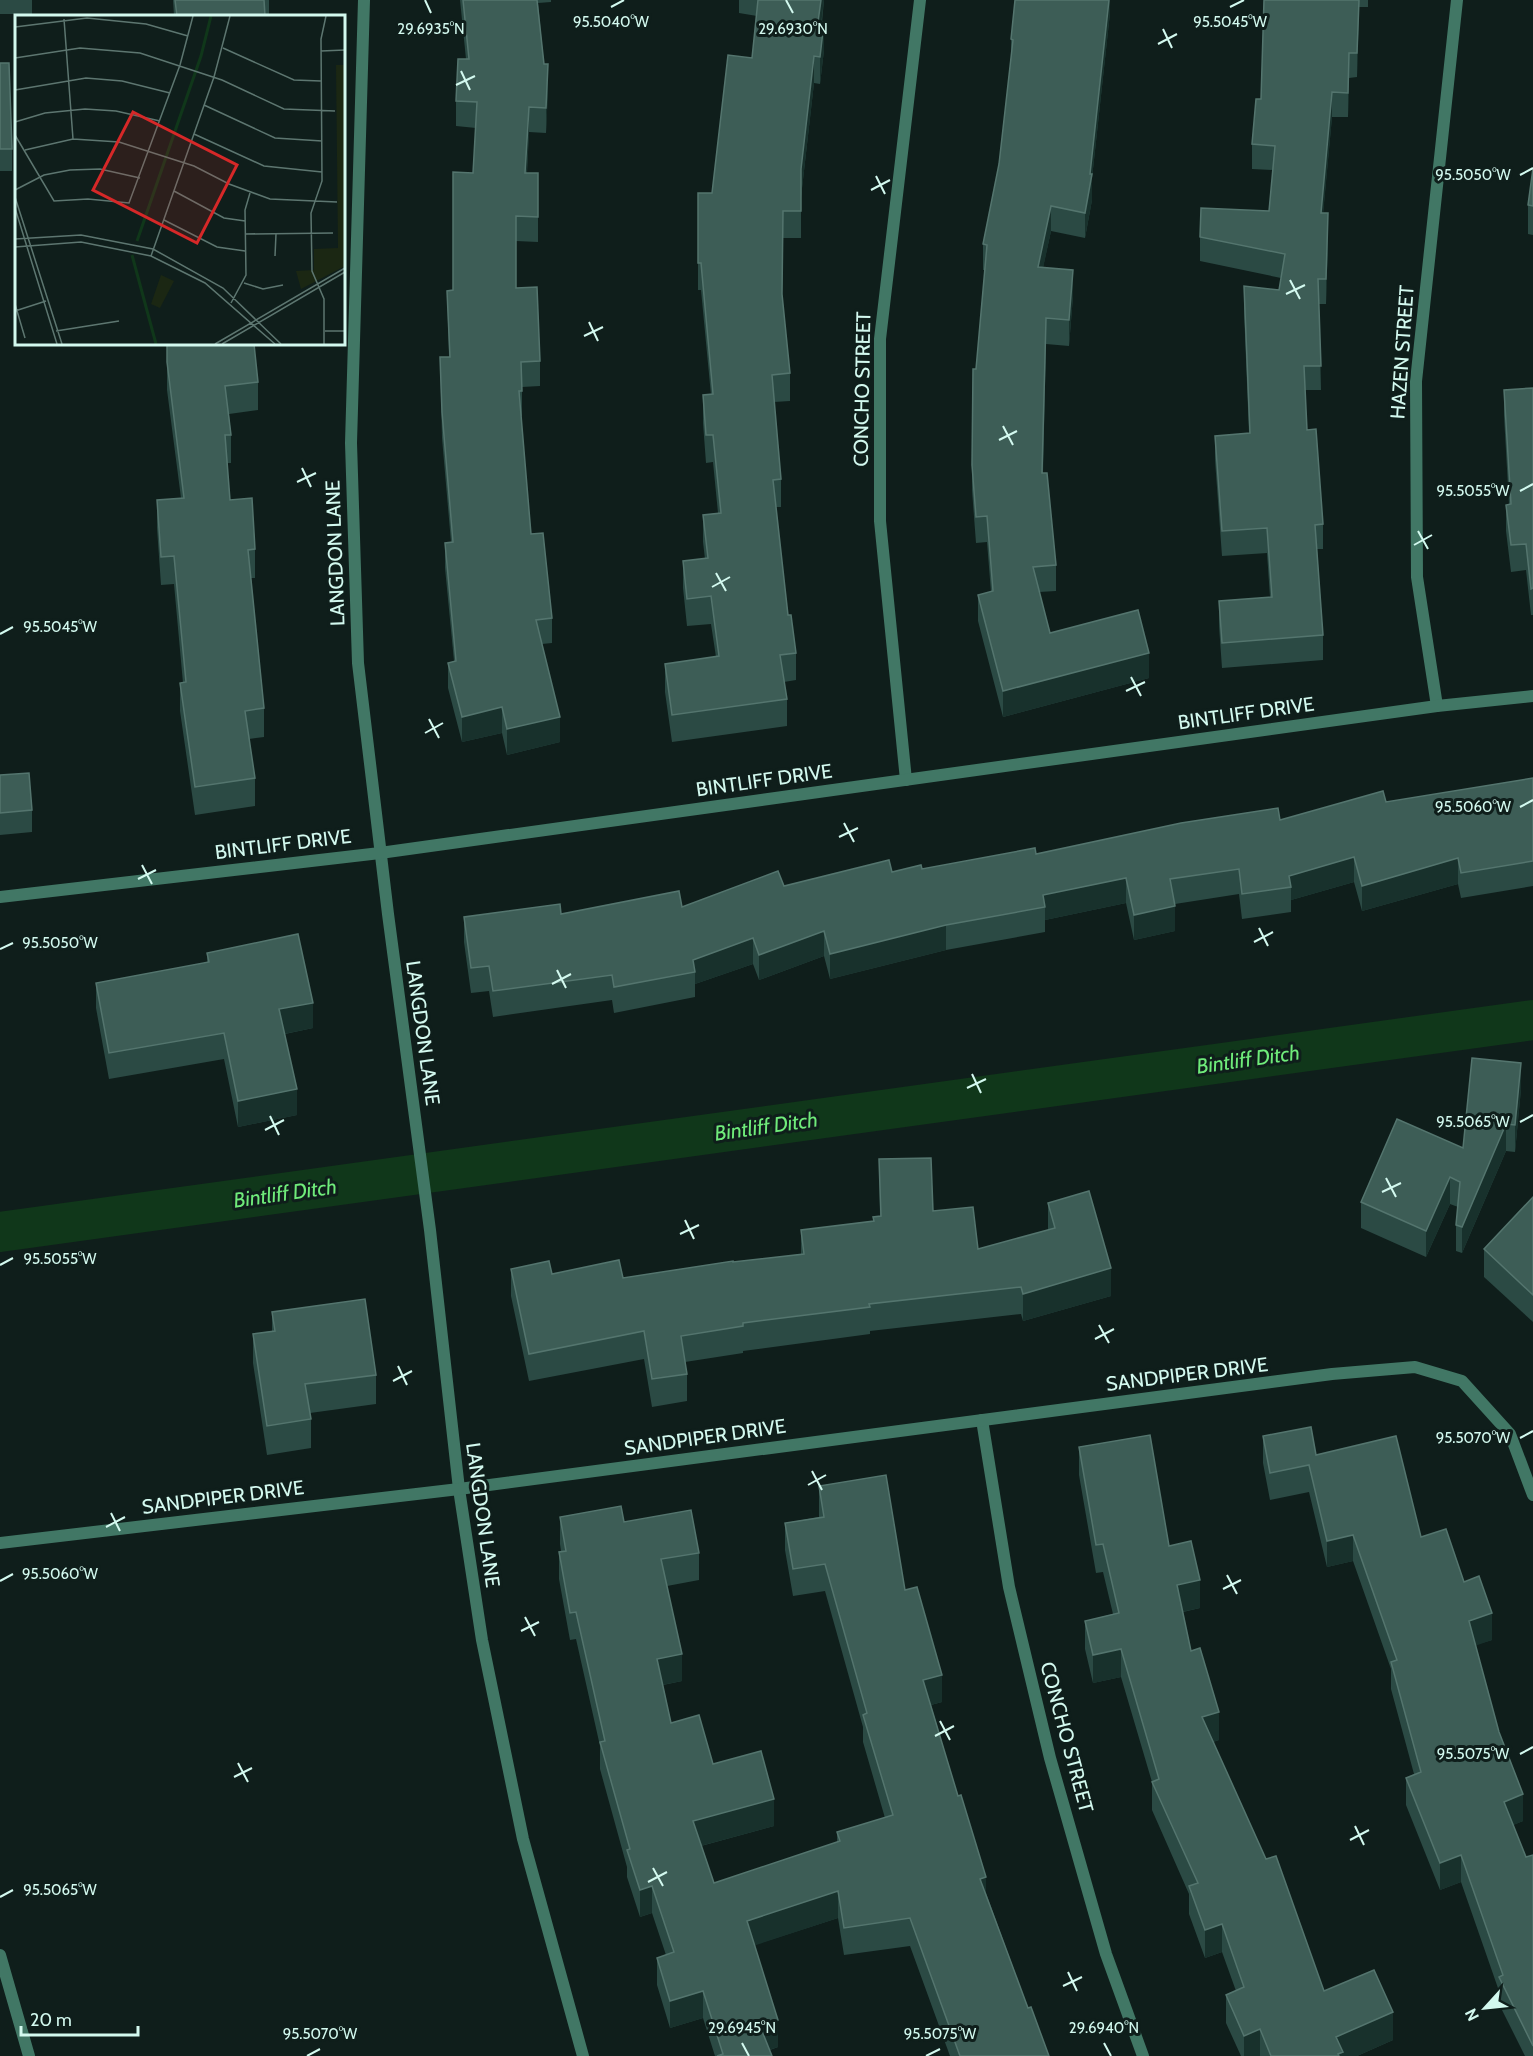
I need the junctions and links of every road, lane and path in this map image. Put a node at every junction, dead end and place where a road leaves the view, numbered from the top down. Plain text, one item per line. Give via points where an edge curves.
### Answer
1 (364, 0) edge
2 (920, 0) edge
3 (1457, 0) edge
4 (1533, 696) edge
5 (1437, 706) junction
6 (906, 780) junction
7 (380, 853) junction
8 (0, 897) edge
9 (982, 1420) junction
10 (459, 1489) junction
11 (1533, 1496) edge
12 (0, 1543) edge
13 (0, 1955) edge
14 (29, 2056) edge
15 (583, 2056) edge
16 (1143, 2056) edge

1 - 7 street, LANGDON LANE via 351,443 358,663
2 - 6 street, CONCHO STREET via 880,339 880,521
3 - 5 street, HAZEN STREET via 1416,381 1417,577
4 - 5 street, BINTLIFF DRIVE
5 - 6 street, BINTLIFF DRIVE
6 - 7 street, BINTLIFF DRIVE
7 - 8 street, BINTLIFF DRIVE
7 - 10 street, LANGDON LANE via 430,1230
9 - 10 street, SANDPIPER DRIVE
9 - 11 street, SANDPIPER DRIVE via 1332,1374 1415,1367 1462,1381 1510,1434
9 - 16 street, CONCHO STREET via 1009,1587 1050,1758 1106,1954
10 - 12 street, SANDPIPER DRIVE
10 - 15 street, LANGDON LANE via 482,1640 523,1839
13 - 14 street

